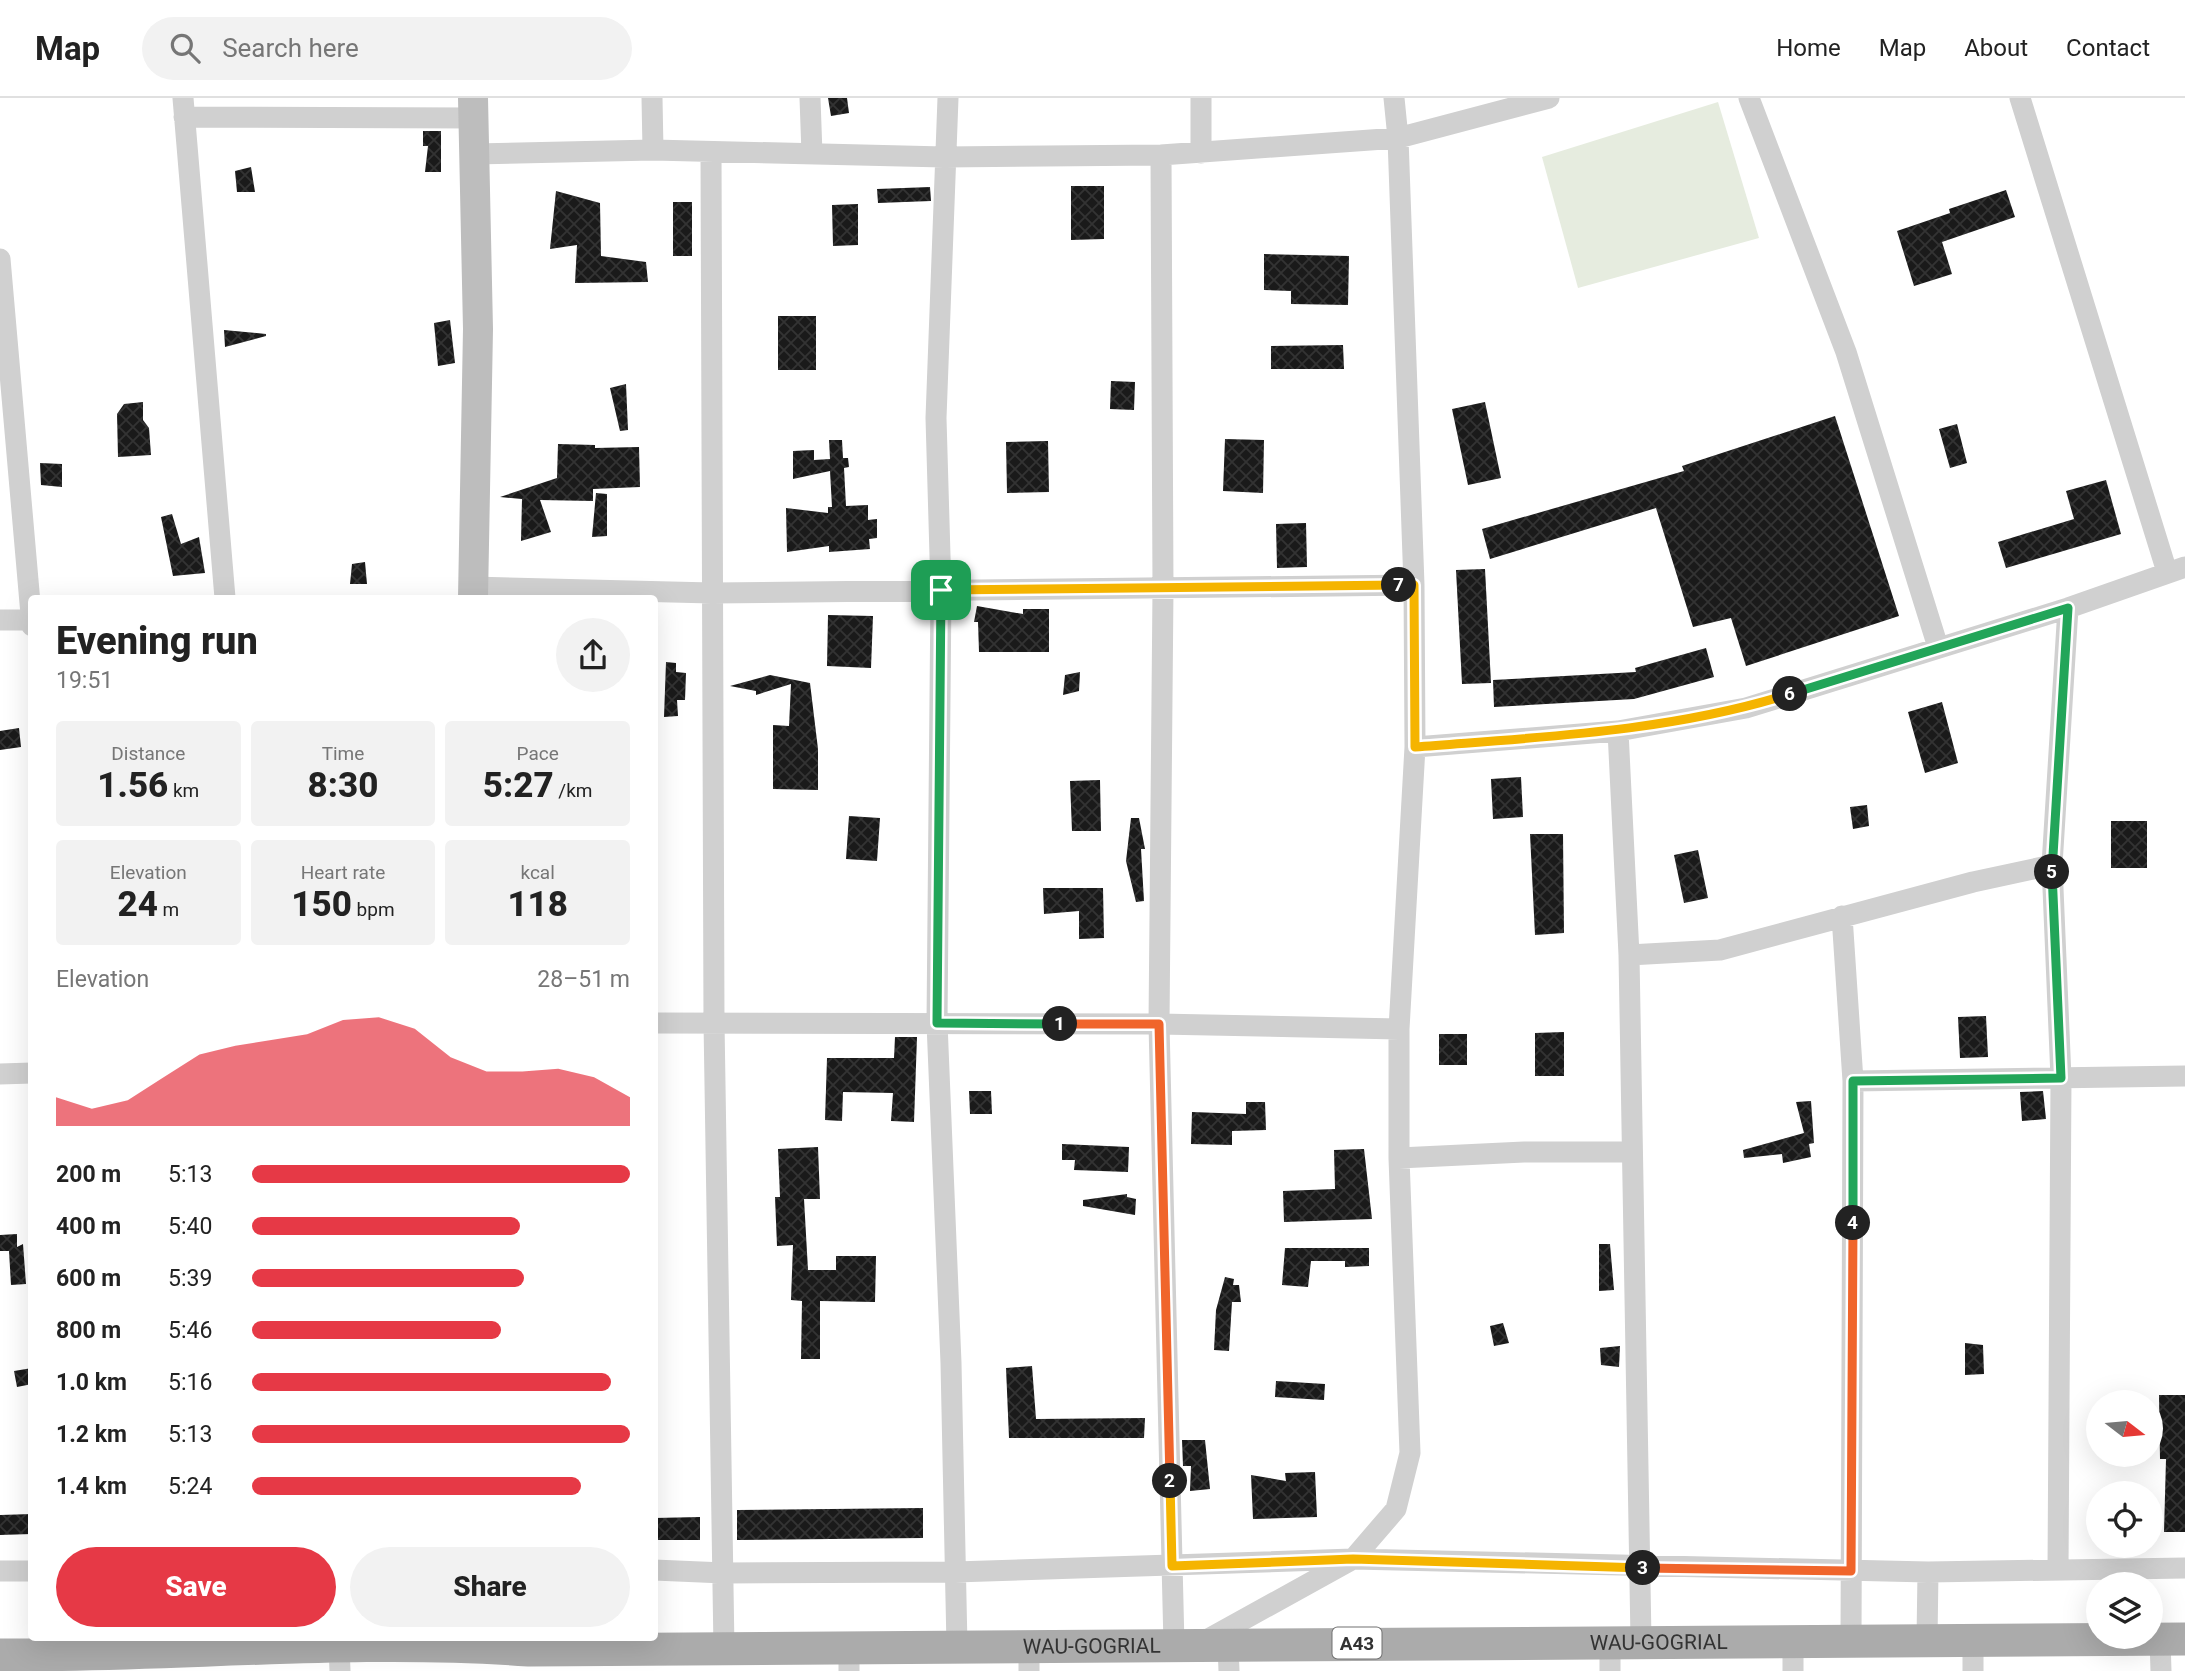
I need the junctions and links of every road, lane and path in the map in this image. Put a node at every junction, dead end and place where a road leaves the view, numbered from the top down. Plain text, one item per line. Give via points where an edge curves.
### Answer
1 (652, 98) edge
2 (810, 98) edge
3 (948, 98) edge
4 (1202, 98) edge
5 (1394, 98) edge
6 (1549, 98) edge
7 (1749, 98) edge
8 (2020, 98) edge
9 (184, 107) edge
10 (473, 108) edge
11 (1398, 138) junction
12 (653, 150) junction
13 (711, 152) junction
14 (1201, 153) junction
15 (812, 154) junction
16 (474, 155) junction
17 (1161, 155) junction
18 (944, 158) junction
19 (0, 259) edge
20 (2176, 570) edge
21 (1414, 585) junction
22 (1163, 589) junction
23 (941, 590) junction
24 (473, 593) edge
25 (712, 593) junction
26 (29, 595) edge
27 (225, 595) edge
28 (2068, 608) junction
29 (0, 620) edge
30 (28, 620) edge
31 (1938, 648) junction
32 (1618, 731) junction
33 (1415, 747) junction
34 (2052, 865) junction
35 (1842, 916) junction
36 (1629, 956) junction
37 (714, 1022) junction
38 (658, 1023) edge
39 (937, 1023) junction
40 (1159, 1024) junction
41 (1399, 1029) junction
42 (28, 1073) edge
43 (0, 1074) edge
44 (2185, 1076) edge
45 (2061, 1078) junction
46 (1853, 1081) junction
47 (1632, 1152) junction
48 (1399, 1158) junction
49 (1353, 1559) junction
50 (1172, 1566) junction
51 (1639, 1567) junction
52 (2185, 1568) edge
53 (658, 1570) edge
54 (2058, 1570) junction
55 (0, 1571) edge
56 (28, 1571) edge
57 (1851, 1571) junction
58 (955, 1572) junction
59 (1928, 1572) junction
60 (724, 1573) junction
61 (1973, 1638) junction
62 (1927, 1639) junction
63 (1851, 1640) junction
64 (957, 1646) junction
65 (345, 1649) edge
66 (724, 1649) junction
67 (2169, 1650) edge
68 (1620, 1651) edge
69 (1207, 1652) edge
70 (0, 1655) edge
71 (1793, 1656) edge
72 (490, 1659) edge
73 (1029, 1659) edge
74 (849, 1660) edge
75 (1973, 1671) edge

1 - 12 street
2 - 15 street
3 - 18 street
4 - 14 street
5 - 11 street
6 - 11 street
7 - 31 street via 1846,352
8 - 20 street
9 - 10 street
9 - 27 street
10 - 16 street
11 - 14 street
11 - 21 street
12 - 13 street
12 - 16 street
13 - 15 street
13 - 25 street
14 - 17 street
15 - 18 street
16 - 24 street via 478,329
17 - 18 street
17 - 22 street
18 - 23 street via 936,418
19 - 26 street
20 - 28 street
21 - 22 street
21 - 33 street
22 - 23 street
22 - 40 street
23 - 25 street
23 - 39 street
24 - 25 street
25 - 37 street
28 - 31 street
28 - 34 street
29 - 30 street
31 - 32 street via 1746,708
32 - 33 street
32 - 36 street
33 - 41 street
34 - 35 street
34 - 45 street
35 - 36 street via 1720,950
35 - 46 street
36 - 47 street
37 - 38 street
37 - 39 street
37 - 60 street
39 - 40 street
39 - 58 street
40 - 41 street
40 - 50 street
41 - 48 street
42 - 43 street
44 - 45 street
45 - 46 street
45 - 54 street
46 - 57 street
47 - 48 street
47 - 51 street
48 - 49 street via 1410,1453 1396,1509
49 - 50 street
49 - 51 street
49 - 69 street
50 - 58 street
50 - 69 street
51 - 57 street
51 - 68 street
52 - 54 street
53 - 60 street
54 - 59 street
55 - 56 street
57 - 59 street
57 - 63 street
58 - 60 street
58 - 64 street
59 - 62 street
60 - 66 street
61 - 62 main road, WAU-GOGRIAL / A43
61 - 67 main road, WAU-GOGRIAL / A43
61 - 75 street
62 - 63 main road, WAU-GOGRIAL / A43
63 - 71 main road, WAU-GOGRIAL / A43
64 - 73 main road, WAU-GOGRIAL / A43
64 - 74 main road, WAU-GOGRIAL / A43
65 - 70 main road, WAU-GOGRIAL / A43
65 - 72 main road, WAU-GOGRIAL / A43
66 - 72 main road, WAU-GOGRIAL / A43 via 529,1650
66 - 74 main road, WAU-GOGRIAL / A43
68 - 69 main road, WAU-GOGRIAL / A43
68 - 71 main road, WAU-GOGRIAL / A43
69 - 73 main road, WAU-GOGRIAL / A43

